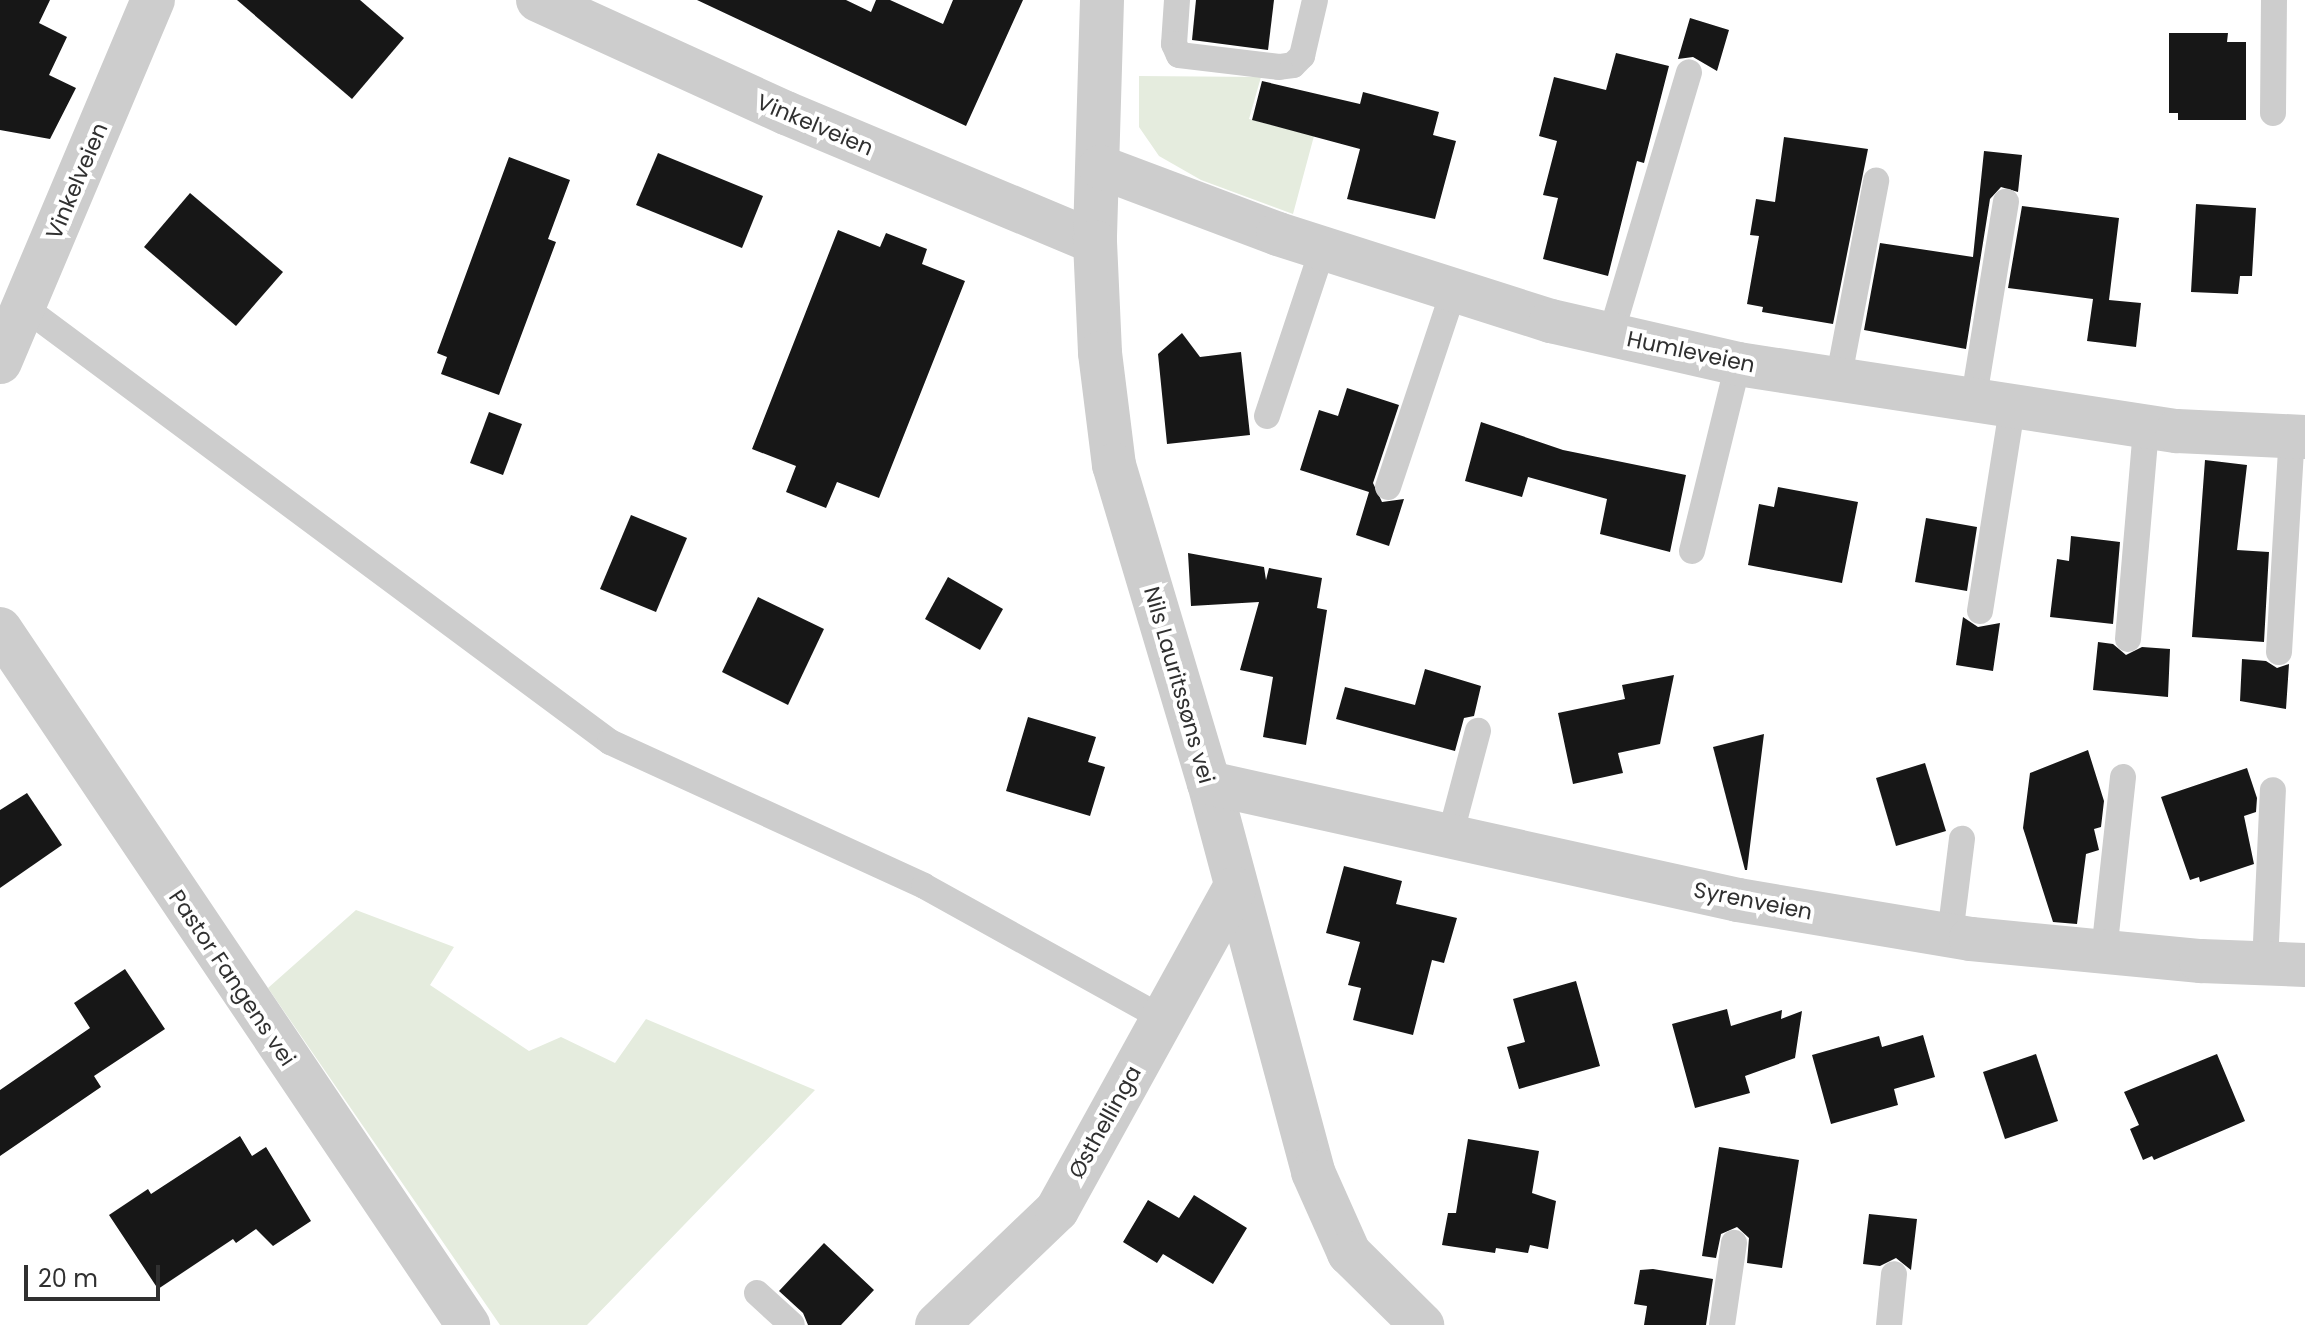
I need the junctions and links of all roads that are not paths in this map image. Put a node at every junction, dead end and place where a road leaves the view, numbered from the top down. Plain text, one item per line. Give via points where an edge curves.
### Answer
1 (153, 0) edge
2 (538, 0) edge
3 (1102, 0) edge
4 (1177, 0) edge
5 (1315, 0) edge
6 (2274, 0) edge
7 (1689, 72) dead end
8 (2273, 113) dead end
9 (1100, 167) junction
10 (1876, 181) dead end
11 (2006, 202) dead end
12 (1095, 242) junction
13 (1323, 248) junction
14 (1454, 290) junction
15 (24, 307) junction
16 (1611, 334) junction
17 (0, 362) edge
18 (1738, 364) junction
19 (1838, 381) junction
20 (1993, 406) junction
21 (1267, 416) dead end
22 (2146, 427) junction
23 (2299, 436) edge
24 (1388, 487) dead end
25 (1692, 551) dead end
26 (1980, 611) dead end
27 (0, 629) edge
28 (2128, 639) dead end
29 (2279, 652) dead end
30 (1478, 731) dead end
31 (2123, 777) dead end
32 (1209, 783) junction
33 (2273, 790) dead end
34 (1450, 836) junction
35 (1962, 839) dead end
36 (1234, 889) junction
37 (1950, 935) junction
38 (2104, 952) junction
39 (2285, 964) edge
40 (1162, 1018) junction
41 (1734, 1243) dead end
42 (1894, 1274) dead end
43 (757, 1293) dead end
44 (468, 1325) edge
45 (792, 1325) edge
46 (937, 1325) edge
47 (1422, 1325) edge
48 (1722, 1325) edge
49 (1889, 1325) edge

1 - 15 street, Vinkelveien
2 - 12 street, Vinkelveien via 786,113
3 - 9 street, Nils Lauritssøns vei
4 - 5 lane via 1174,44 1179,55 1279,67 1293,65 1302,56
6 - 8 lane
7 - 16 lane
9 - 12 street, Nils Lauritssøns vei
9 - 13 street, Humleveien
10 - 19 lane
11 - 20 lane
12 - 32 street, Nils Lauritssøns vei via 1100,353 1114,465
13 - 14 street, Humleveien
13 - 21 lane
14 - 16 street, Humleveien
14 - 24 lane
15 - 17 street, Vinkelveien
15 - 40 lane via 610,742 924,886
16 - 18 street, Humleveien
18 - 19 street, Humleveien
18 - 25 lane
19 - 20 street, Humleveien
20 - 22 street, Humleveien
20 - 26 lane
22 - 23 street, Humleveien
22 - 28 lane
23 - 29 lane
27 - 44 street, Pastor Fangens vei
30 - 34 lane
31 - 38 lane
32 - 34 street, Syrenveien
32 - 36 street, Nils Lauritssøns vei
33 - 39 lane
34 - 37 street, Syrenveien via 1738,900
35 - 37 lane
36 - 40 street, Østhellinga
36 - 47 street, Nils Lauritssøns vei via 1313,1172 1349,1253
37 - 38 street, Syrenveien
38 - 39 street, Syrenveien
40 - 46 street, Østhellinga via 1057,1210
41 - 48 lane
42 - 49 lane
43 - 45 lane

